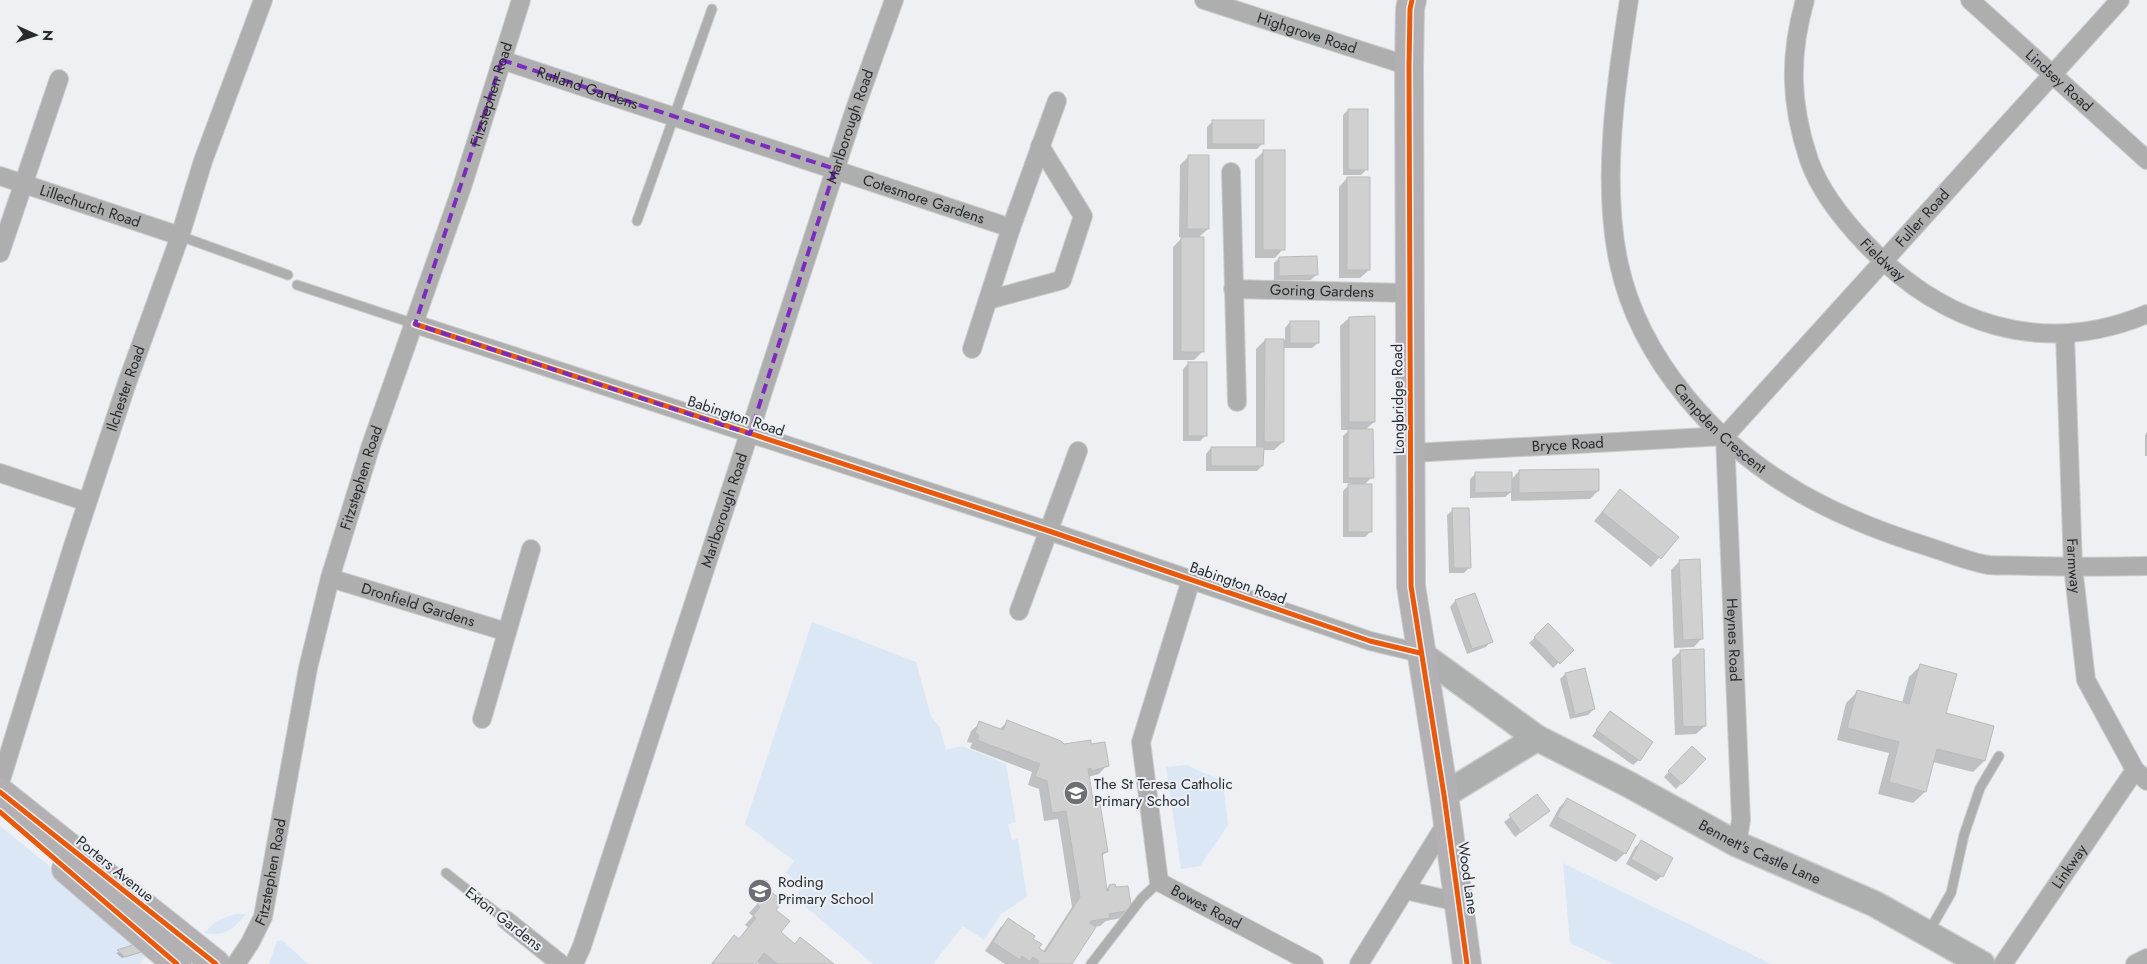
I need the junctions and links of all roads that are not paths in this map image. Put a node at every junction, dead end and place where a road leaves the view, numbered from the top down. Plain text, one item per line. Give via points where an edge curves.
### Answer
1 (263, 0) edge
2 (521, 0) edge
3 (894, 0) edge
4 (1204, 0) edge
5 (1412, 0) edge
6 (1629, 0) edge
7 (1805, 0) edge
8 (1970, 0) edge
9 (2120, 0) edge
10 (1227, 4) edge
11 (712, 10) dead end
12 (502, 60) junction
13 (1409, 66) junction
14 (2053, 75) junction
15 (59, 79) dead end
16 (1057, 101) dead end
17 (674, 116) junction
18 (1040, 146) junction
19 (2147, 160) edge
20 (835, 169) junction
21 (1232, 172) dead end
22 (0, 176) edge
23 (24, 184) junction
24 (637, 221) dead end
25 (1011, 228) junction
26 (180, 236) junction
27 (0, 253) edge
28 (1882, 260) junction
29 (288, 275) dead end
30 (297, 285) dead end
31 (1233, 289) junction
32 (1409, 293) junction
33 (988, 300) junction
34 (2147, 314) edge
35 (415, 324) junction
36 (2065, 334) junction
37 (972, 349) dead end
38 (1237, 402) dead end
39 (750, 434) junction
40 (1724, 436) junction
41 (1078, 452) dead end
42 (1412, 453) junction
43 (0, 473) edge
44 (88, 502) junction
45 (1049, 531) junction
46 (531, 549) dead end
47 (2147, 566) edge
48 (2073, 567) junction
49 (330, 578) junction
50 (1191, 580) junction
51 (1019, 611) dead end
52 (507, 632) junction
53 (1420, 653) junction
54 (482, 718) dead end
55 (1537, 738) junction
56 (1999, 756) dead end
57 (2141, 776) edge
58 (0, 783) edge
59 (0, 792) edge
60 (1444, 795) junction
61 (0, 812) edge
62 (1447, 822) junction
63 (1738, 844) junction
64 (446, 873) dead end
65 (1159, 882) junction
66 (1405, 890) junction
67 (1458, 902) junction
68 (506, 920) joint
69 (1928, 934) junction
70 (2147, 958) edge
71 (177, 964) edge
72 (216, 964) edge
73 (236, 964) edge
74 (561, 964) edge
75 (574, 964) edge
76 (1091, 964) edge
77 (1314, 964) edge
78 (1359, 964) edge
79 (1467, 964) edge
80 (1982, 964) edge
81 (2003, 964) edge
82 (2135, 964) edge

1 - 26 street, Ilchester Road via 203,161
2 - 12 street, Fitzstephen Road
3 - 20 street, Marlborough Road
4 - 10 street, Highgrove Road
5 - 13 main road, Longbridge Road
6 - 40 street, Campden Crescent via 1613,142 1611,218 1619,264 1630,304 1648,344 1675,383
7 - 28 street, Fieldway via 1797,27 1793,65 1797,116 1810,161 1828,197
8 - 14 street, Lindsey Road
9 - 14 street, Fuller Road
10 - 13 street, Highgrove Road
11 - 17 lane
12 - 17 street, Rutland Gardens
12 - 35 street, Fitzstephen Road
13 - 32 main road, Longbridge Road
14 - 19 street, Lindsey Road
14 - 28 street, Fuller Road
15 - 23 street
16 - 18 street
17 - 20 street, Rutland Gardens
17 - 24 lane
18 - 25 street
18 - 33 street via 1083,216 1062,280
20 - 25 street, Cotesmore Gardens
20 - 39 street, Marlborough Road
21 - 31 street
22 - 23 street, Lillechurch Road
23 - 26 street, Lillechurch Road
23 - 27 street
25 - 33 street
26 - 29 lane
26 - 44 street, Ilchester Road
28 - 36 street, Fieldway via 1932,299 1958,313 2017,332
28 - 40 street, Fuller Road
30 - 35 lane
31 - 32 street, Goring Gardens
31 - 38 street
32 - 42 main road, Longbridge Road
33 - 37 street
34 - 36 street, Fieldway via 2123,324
35 - 39 street, Babington Road
35 - 49 street, Fitzstephen Road via 371,445
36 - 48 street, Farmway
39 - 45 street, Babington Road
39 - 75 street, Marlborough Road
40 - 42 street, Bryce Road
40 - 48 street, Campden Crescent via 1752,460 1802,494 1886,534 1987,564
40 - 63 street, Heynes Road via 1741,820
41 - 45 street
42 - 53 main road, Longbridge Road via 1411,586
43 - 44 street
44 - 58 street, Ilchester Road
45 - 50 street, Babington Road
45 - 51 street
46 - 52 street
47 - 48 street, Campden Crescent
48 - 57 street, Farmway via 2086,680
49 - 52 street, Dronfield Gardens
49 - 73 street, Fitzstephen Road via 308,668 263,917
50 - 53 street, Babington Road via 1370,641
50 - 65 street, Bowes Road via 1141,742
52 - 54 street
53 - 55 main road, Bennett's Castle Lane
53 - 60 main road, Longbridge Road
55 - 60 main road
55 - 63 main road, Bennett's Castle Lane
56 - 69 lane via 1980,788 1964,835 1951,892
57 - 81 street, Linkway
59 - 72 main road, Porters Avenue
60 - 62 main road, Wood Lane
61 - 71 main road, Porters Avenue
62 - 66 street
62 - 67 main road, Wood Lane
63 - 69 main road, Bennett's Castle Lane via 1875,904
64 - 68 lane, Exton Gardens
65 - 76 lane via 1142,898
65 - 77 street, Bowes Road
66 - 67 street
66 - 78 street
67 - 79 main road, Wood Lane
68 - 74 street, Exton Gardens
69 - 80 main road, Bennett's Castle Lane
70 - 82 street

